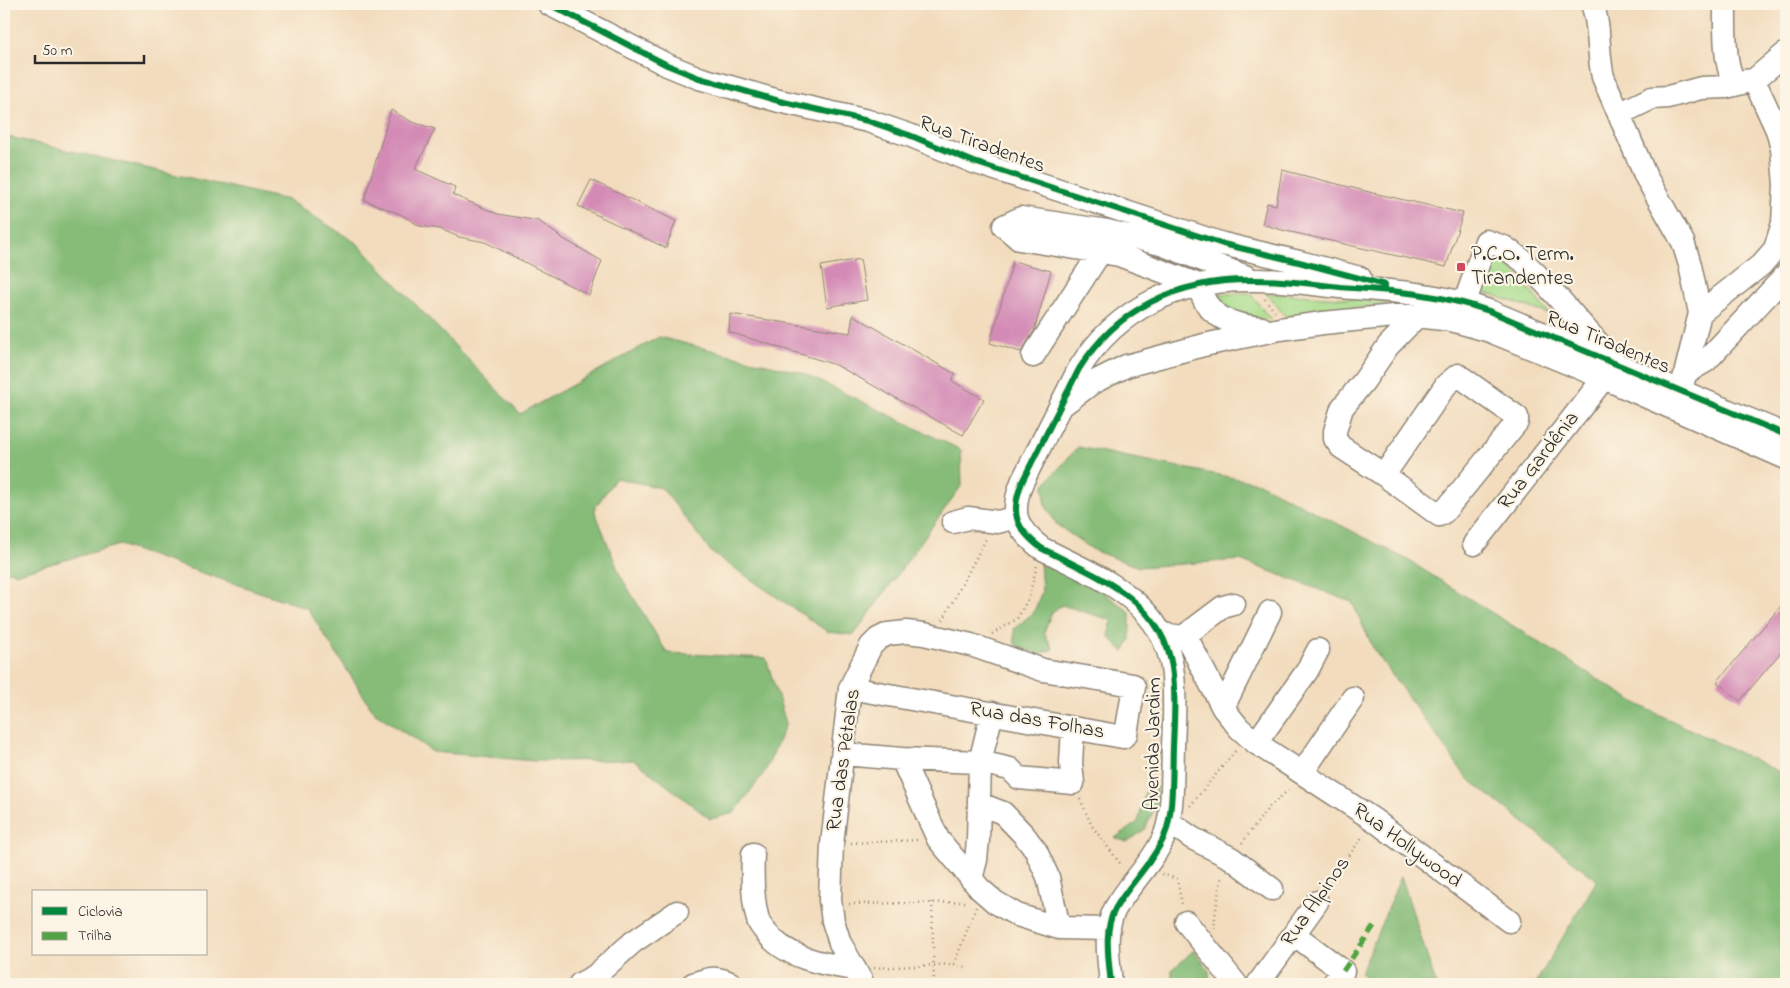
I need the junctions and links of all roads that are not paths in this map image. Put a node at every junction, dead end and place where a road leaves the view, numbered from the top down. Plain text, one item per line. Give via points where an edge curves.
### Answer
1 (549, 4) edge
2 (1592, 4) edge
3 (1725, 4) edge
4 (1786, 53) edge
5 (1754, 80) junction
6 (1619, 114) junction
7 (1104, 241) junction
8 (1217, 253) junction
9 (1151, 267) junction
10 (1786, 275) edge
11 (1199, 285) junction
12 (1259, 289) junction
13 (1413, 292) junction
14 (1152, 300) junction
15 (1465, 302) junction
16 (1700, 313) junction
17 (1417, 316) junction
18 (1380, 317) junction
19 (1280, 323) junction
20 (1490, 331) junction
21 (1388, 346) junction
22 (1033, 356) dead end
23 (1610, 371) junction
24 (1684, 381) junction
25 (1061, 406) junction
26 (1786, 436) edge
27 (1786, 458) edge
28 (1384, 475) junction
29 (953, 522) dead end
30 (1000, 525) junction
31 (1474, 544) dead end
32 (1234, 604) dead end
33 (1270, 612) dead end
34 (1173, 636) junction
35 (971, 645) joint
36 (1318, 650) dead end
37 (850, 688) junction
38 (1353, 698) dead end
39 (1222, 708) junction
40 (992, 713) junction
41 (1073, 728) junction
42 (1256, 743) junction
43 (843, 754) junction
44 (902, 759) junction
45 (980, 762) junction
46 (1302, 773) junction
47 (980, 804) junction
48 (1177, 817) junction
49 (753, 854) dead end
50 (1272, 889) dead end
51 (976, 890) junction
52 (1317, 902) road end
53 (678, 912) dead end
54 (1510, 921) dead end
55 (1186, 922) road end
56 (1059, 928) junction
57 (1109, 929) junction
58 (1303, 941) dead end
59 (859, 977) edge
60 (1338, 978) edge
61 (722, 982) edge
62 (580, 984) edge
63 (693, 984) edge
64 (1111, 984) edge
65 (1236, 984) edge
66 (1258, 984) edge

1 - 8 street, Rua Tiradentes via 699,78 779,101 868,121
2 - 6 street via 1597,19 1603,77
3 - 5 street via 1726,52 1732,77 1738,81
4 - 5 street
5 - 6 street via 1652,98
5 - 16 street via 1777,130 1782,149 1784,223 1775,249 1761,265
6 - 16 street via 1646,177 1682,242
7 - 8 street via 1161,244
7 - 9 street via 1129,258
7 - 22 street
8 - 11 street
8 - 12 street, Rua Tiradentes
8 - 13 street, Rua Tiradentes via 1299,262
9 - 11 street
9 - 14 street via 1156,280 1156,293
10 - 24 street via 1706,362
11 - 12 street, Rua Tiradentes via 1219,281
11 - 14 street
11 - 19 street via 1207,306 1230,322 1247,326
12 - 13 street, Rua Tiradentes
13 - 15 street, Rua Tiradentes
14 - 25 street via 1126,317 1094,348 1079,369
15 - 17 street via 1458,309 1430,310
15 - 20 street
15 - 23 street, Rua Tiradentes
15 - 23 street, Rua Tiradentes via 1486,241 1504,247 1546,284
16 - 24 street
17 - 18 street, Rua Tiradentes
17 - 20 street, Rua Tiradentes via 1450,320
17 - 21 street
18 - 19 street, Rua Tiradentes
18 - 21 street
19 - 25 street via 1126,366 1092,383
20 - 23 street, Rua Tiradentes
21 - 28 street via 1342,408 1335,431 1335,439 1341,447
23 - 24 street, Rua Tiradentes
23 - 27 street, Rua Tiradentes
23 - 31 street, Rua Gardênia
24 - 26 street, Rua Tiradentes
25 - 30 street
28 - 28 street via 1446,385 1458,375 1517,417 1517,422 1442,514 1435,513
29 - 30 street via 968,518
30 - 34 street, Avenida Jardim via 1022,531 1041,548 1102,578 1122,591
32 - 34 street
33 - 39 street
34 - 39 street, Rua Hollywood via 1190,644
34 - 48 street, Avenida Jardim
35 - 37 street, Rua das Pétalas via 906,632 888,634 871,646
35 - 41 street, Rua das Folhas via 1043,670 1134,685 1125,736
36 - 42 street
37 - 40 street, Rua das Folhas
37 - 43 street, Rua das Pétalas
38 - 46 street
39 - 42 street, Rua Hollywood
40 - 41 street, Rua das Folhas
40 - 45 street
41 - 45 street via 1073,783 1019,778 1010,769
42 - 46 street, Rua Hollywood
43 - 44 street
43 - 59 street, Rua das Pétalas via 832,844 831,904 840,943
44 - 45 street
44 - 51 street via 938,839
45 - 47 street
46 - 54 street, Rua Hollywood via 1374,820
47 - 51 street
47 - 56 street via 1003,813 1036,851 1048,877
48 - 50 street via 1192,838 1231,858
48 - 57 street, Avenida Jardim via 1114,910
49 - 59 street via 752,882 758,921 772,940 795,955
51 - 56 street via 1017,915
52 - 66 street, Rua Alpinos
53 - 62 street
55 - 65 street
56 - 57 street
57 - 64 street, Avenida Jardim
58 - 60 street
61 - 63 street via 708,978

